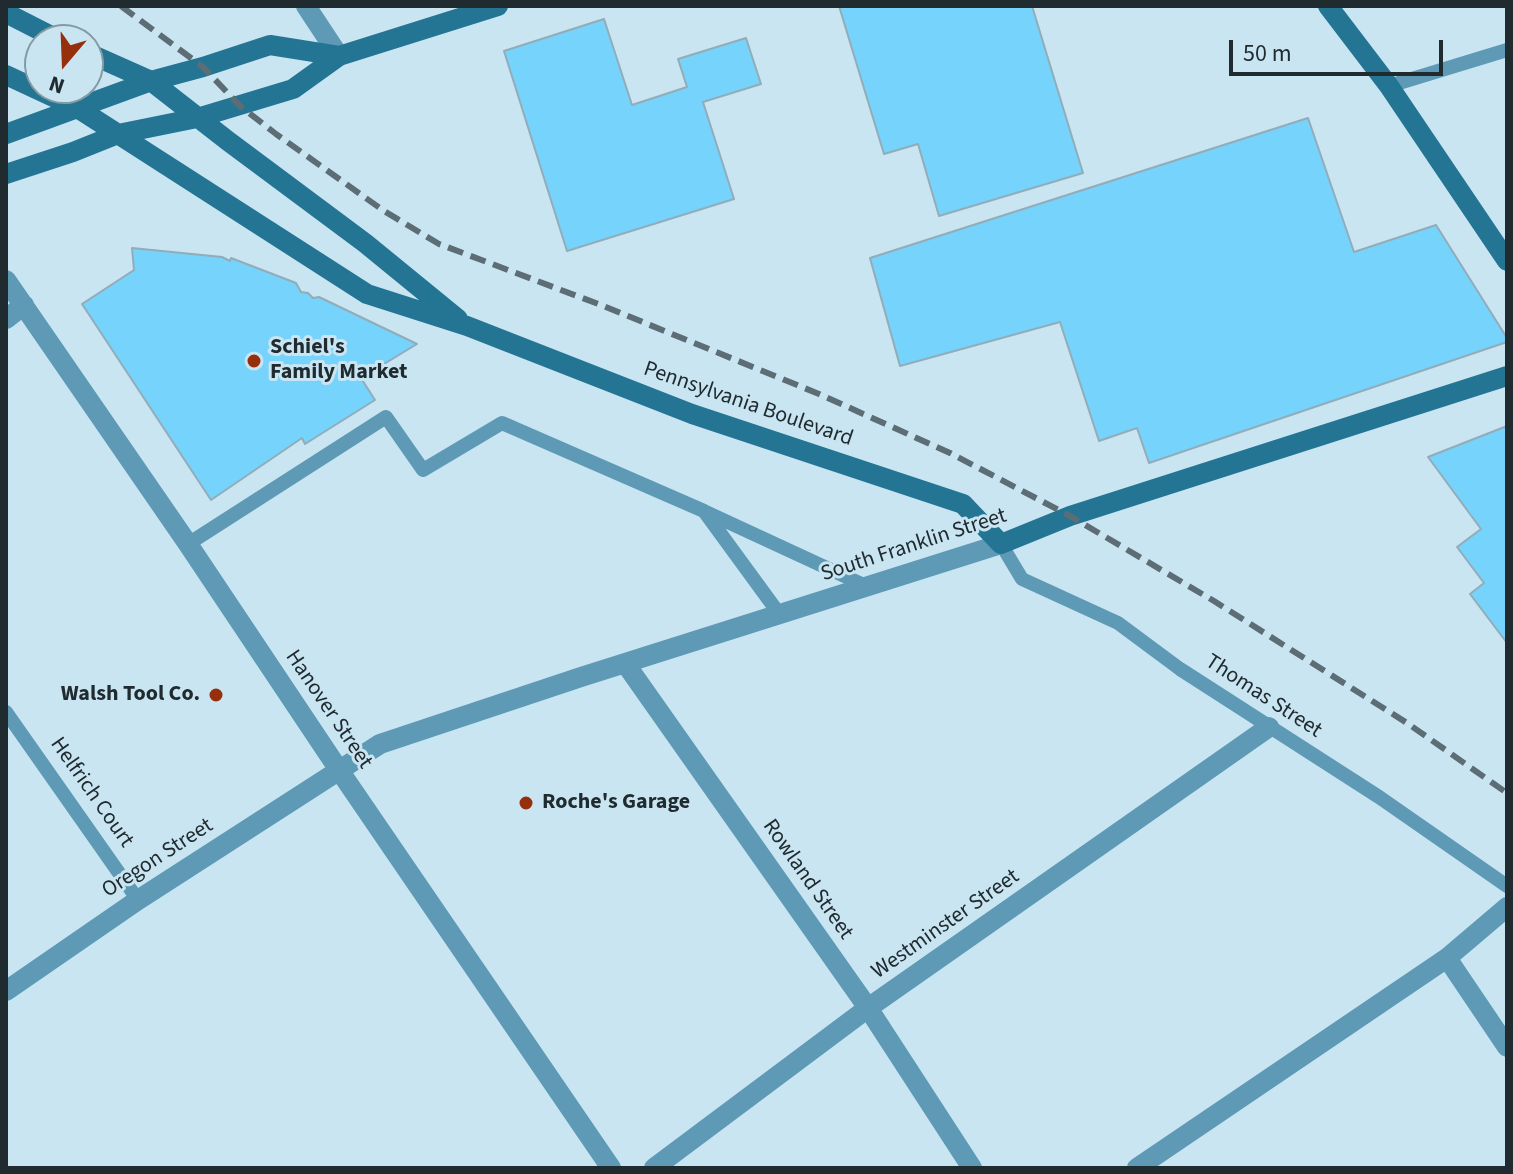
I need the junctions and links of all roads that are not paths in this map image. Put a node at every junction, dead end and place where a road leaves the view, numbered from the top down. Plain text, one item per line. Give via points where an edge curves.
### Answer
1 (306, 6) edge
2 (498, 6) edge
3 (1328, 6) edge
4 (6, 13) edge
5 (442, 14) edge
6 (28, 24) edge
7 (1507, 50) edge
8 (339, 56) junction
9 (104, 60) edge
10 (6, 75) edge
11 (151, 81) junction
12 (1389, 86) junction
13 (79, 109) junction
14 (197, 118) junction
15 (6, 134) edge
16 (118, 134) junction
17 (6, 174) edge
18 (1507, 261) edge
19 (6, 280) edge
20 (24, 305) junction
21 (6, 319) edge
22 (467, 326) junction
23 (1507, 376) edge
24 (704, 511) junction
25 (188, 544) junction
26 (1001, 544) junction
27 (866, 586) junction
28 (780, 615) junction
29 (625, 663) junction
30 (6, 712) edge
31 (1269, 727) junction
32 (339, 770) junction
33 (1507, 886) edge
34 (138, 900) junction
35 (1507, 907) edge
36 (1447, 958) junction
37 (6, 991) edge
38 (868, 1008) junction
39 (1507, 1047) edge
40 (611, 1168) edge
41 (654, 1168) edge
42 (972, 1168) edge
43 (1137, 1168) edge

1 - 8 street
2 - 5 street
3 - 12 street
4 - 6 street
5 - 8 street
7 - 12 lane
8 - 11 street via 270,45
8 - 14 street via 293,89
9 - 11 street, Pennsylvania Boulevard
10 - 13 street, Pennsylvania Boulevard
11 - 13 street
11 - 14 street, Pennsylvania Boulevard
12 - 18 street
13 - 15 street
13 - 16 street, Pennsylvania Boulevard
14 - 16 street
14 - 22 street, Pennsylvania Boulevard
16 - 17 street
16 - 22 street, Pennsylvania Boulevard via 367,294
19 - 20 street, Hanover Street
20 - 21 street
20 - 25 street, Hanover Street
22 - 26 street, Pennsylvania Boulevard via 692,414 963,504
23 - 26 street, South Franklin Street via 1070,516
24 - 25 lane via 502,423 423,470 386,417
24 - 27 lane
24 - 28 lane
25 - 32 street, Hanover Street
26 - 27 street, South Franklin Street
26 - 31 lane, Thomas Street via 1022,579 1118,623
27 - 28 street, South Franklin Street
28 - 29 street, South Franklin Street
29 - 32 street, South Franklin Street via 380,744
29 - 38 street, Rowland Street
30 - 34 lane, Helfrich Court
31 - 33 lane, Thomas Street
31 - 38 street, Westminster Street
32 - 34 street, Oregon Street
32 - 40 street, Hanover Street
34 - 37 street, Oregon Street
35 - 36 street
36 - 39 street
36 - 43 street
38 - 41 street, Westminster Street
38 - 42 street, Rowland Street

